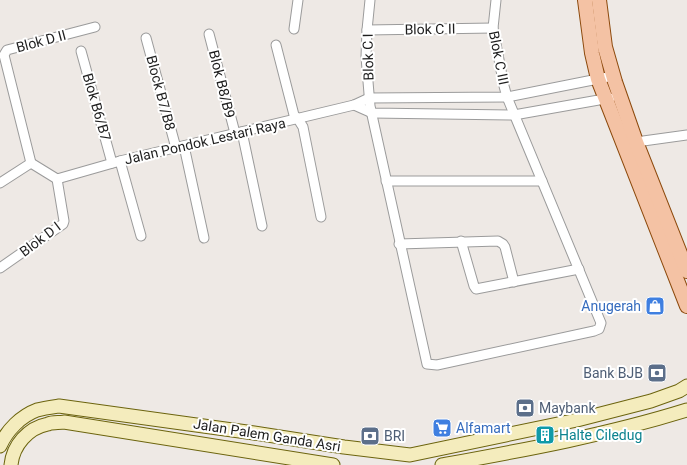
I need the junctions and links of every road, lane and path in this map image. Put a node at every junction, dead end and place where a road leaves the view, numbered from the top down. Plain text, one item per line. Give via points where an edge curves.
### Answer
1 (298, 0) edge
2 (370, 0) edge
3 (496, 0) edge
4 (585, 0) edge
5 (599, 0) edge
6 (94, 27) dead end
7 (493, 28) junction
8 (294, 29) dead end
9 (367, 30) junction
10 (209, 34) dead end
11 (146, 38) dead end
12 (276, 45) dead end
13 (81, 51) dead end
14 (613, 76) junction
15 (598, 79) junction
16 (507, 97) junction
17 (620, 97) junction
18 (369, 98) junction
19 (605, 99) junction
20 (354, 106) junction
21 (372, 113) junction
22 (514, 115) junction
23 (298, 119) junction
24 (238, 132) junction
25 (687, 135) edge
26 (636, 142) junction
27 (180, 147) junction
28 (116, 162) junction
29 (31, 163) junction
30 (57, 179) junction
31 (386, 181) junction
32 (542, 181) junction
33 (0, 183) edge
34 (321, 217) dead end
35 (262, 226) dead end
36 (141, 236) dead end
37 (204, 238) dead end
38 (461, 241) junction
39 (399, 244) junction
40 (0, 268) edge
41 (579, 269) junction
42 (687, 271) edge
43 (514, 282) junction
44 (687, 306) edge
45 (687, 386) edge
46 (687, 410) edge
47 (577, 420) junction
48 (580, 437) junction
49 (0, 446) edge
50 (10, 465) edge
51 (333, 465) edge
52 (442, 465) edge

1 - 8 street
2 - 9 street, Blok C I
3 - 7 street, Blok C III
4 - 15 main road
5 - 14 main road via 605,47
6 - 29 street, Blok D II via 5,52
7 - 9 street, Blok C II
7 - 16 street, Blok C III
9 - 18 street, Blok C I
10 - 24 street, Blok B8/B9
11 - 27 street, Block B7/B8
12 - 23 street via 294,116
13 - 28 street, Blok B6/B7
14 - 15 street, Jalan Pondok Lestari Raya
14 - 17 main road
15 - 16 street, Jalan Pondok Lestari Raya
15 - 19 main road
16 - 18 street, Jalan Pondok Lestari Raya
16 - 22 street, Blok C III
17 - 19 street
17 - 26 main road
18 - 20 street, Jalan Pondok Lestari Raya
18 - 21 street, Blok C I
19 - 22 street
19 - 44 main road
20 - 21 street
20 - 23 street, Jalan Pondok Lestari Raya
21 - 22 street
21 - 31 street, Blok C I
22 - 32 street, Blok C III
23 - 24 street, Jalan Pondok Lestari Raya
23 - 34 street via 303,127
24 - 27 street, Jalan Pondok Lestari Raya
24 - 35 street, Blok B8/B9
25 - 26 street
26 - 42 main road
27 - 28 street, Jalan Pondok Lestari Raya
27 - 37 street, Block B7/B8
28 - 30 street, Jalan Pondok Lestari Raya
28 - 36 street, Blok B6/B7
29 - 30 street
29 - 33 street
30 - 40 street, Blok D I via 63,224
31 - 32 street
31 - 39 street, Blok C I
32 - 41 street, Blok C III
38 - 39 street
38 - 43 street via 494,241 503,244
38 - 43 street via 476,289
39 - 41 street, Blok C I via 427,364 437,365 599,329 601,323
41 - 43 street
45 - 47 street, Jalan Palem Ganda Asri via 651,401
46 - 48 street
47 - 48 street
47 - 49 street, Jalan Palem Ganda Asri via 410,455 59,406 30,413 20,420
48 - 52 street
50 - 51 street, Jalan Palem Ganda Asri via 19,442 32,431 48,424 64,422

